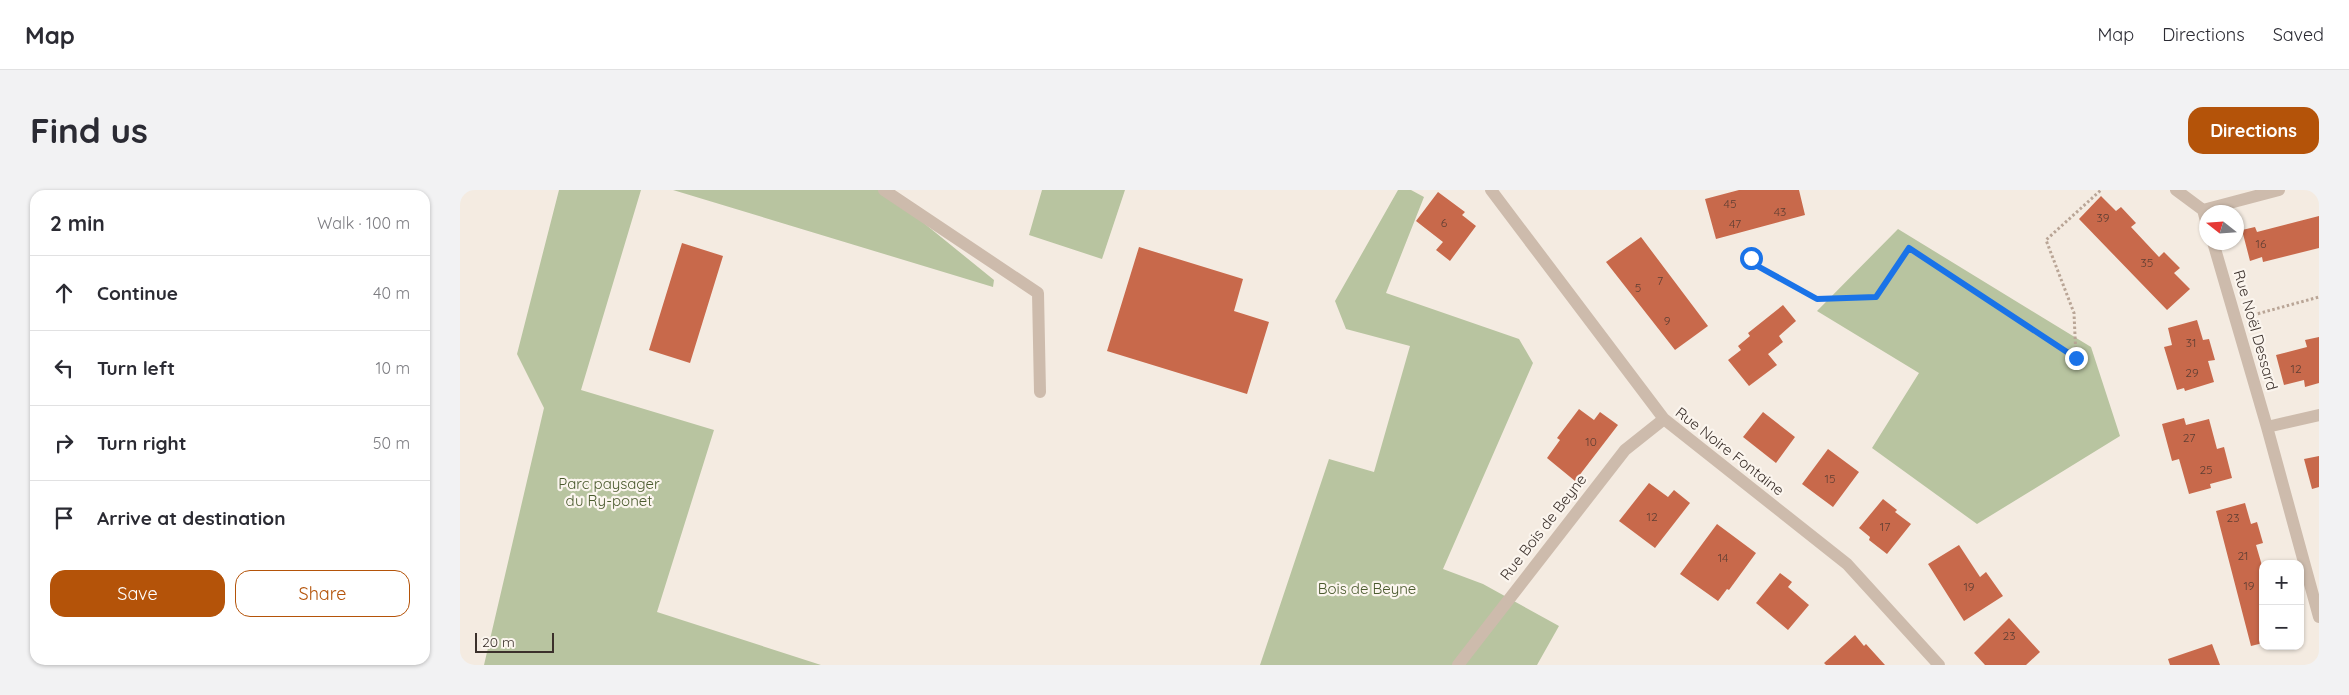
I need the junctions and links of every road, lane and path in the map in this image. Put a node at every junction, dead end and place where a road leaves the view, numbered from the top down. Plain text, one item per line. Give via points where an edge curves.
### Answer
1 (884, 190) edge
2 (1491, 190) edge
3 (2101, 190) edge
4 (2176, 190) edge
5 (2278, 190) edge
6 (2234, 205) edge
7 (2199, 210) edge
8 (2215, 250) edge
9 (1751, 258) dead end
10 (2319, 297) edge
11 (2236, 320) junction
12 (1040, 392) dead end
13 (2319, 415) edge
14 (1664, 419) junction
15 (2267, 427) junction
16 (2319, 617) edge
17 (1458, 665) edge
18 (1938, 665) edge

1 - 12 street via 1038,293
2 - 14 street, Rue Noire Fontaine
3 - 9 path via 2046,240 2074,313 2076,358 1909,248 1876,297 1817,299 1752,263
4 - 7 street
5 - 6 street
8 - 11 street, Rue Noël Dessard
10 - 11 path
11 - 15 street, Rue Noël Dessard
13 - 15 street
14 - 17 street, Rue Bois de Beyne via 1625,450
14 - 18 street, Rue Noire Fontaine via 1847,564
15 - 16 street, Rue Noël Dessard

